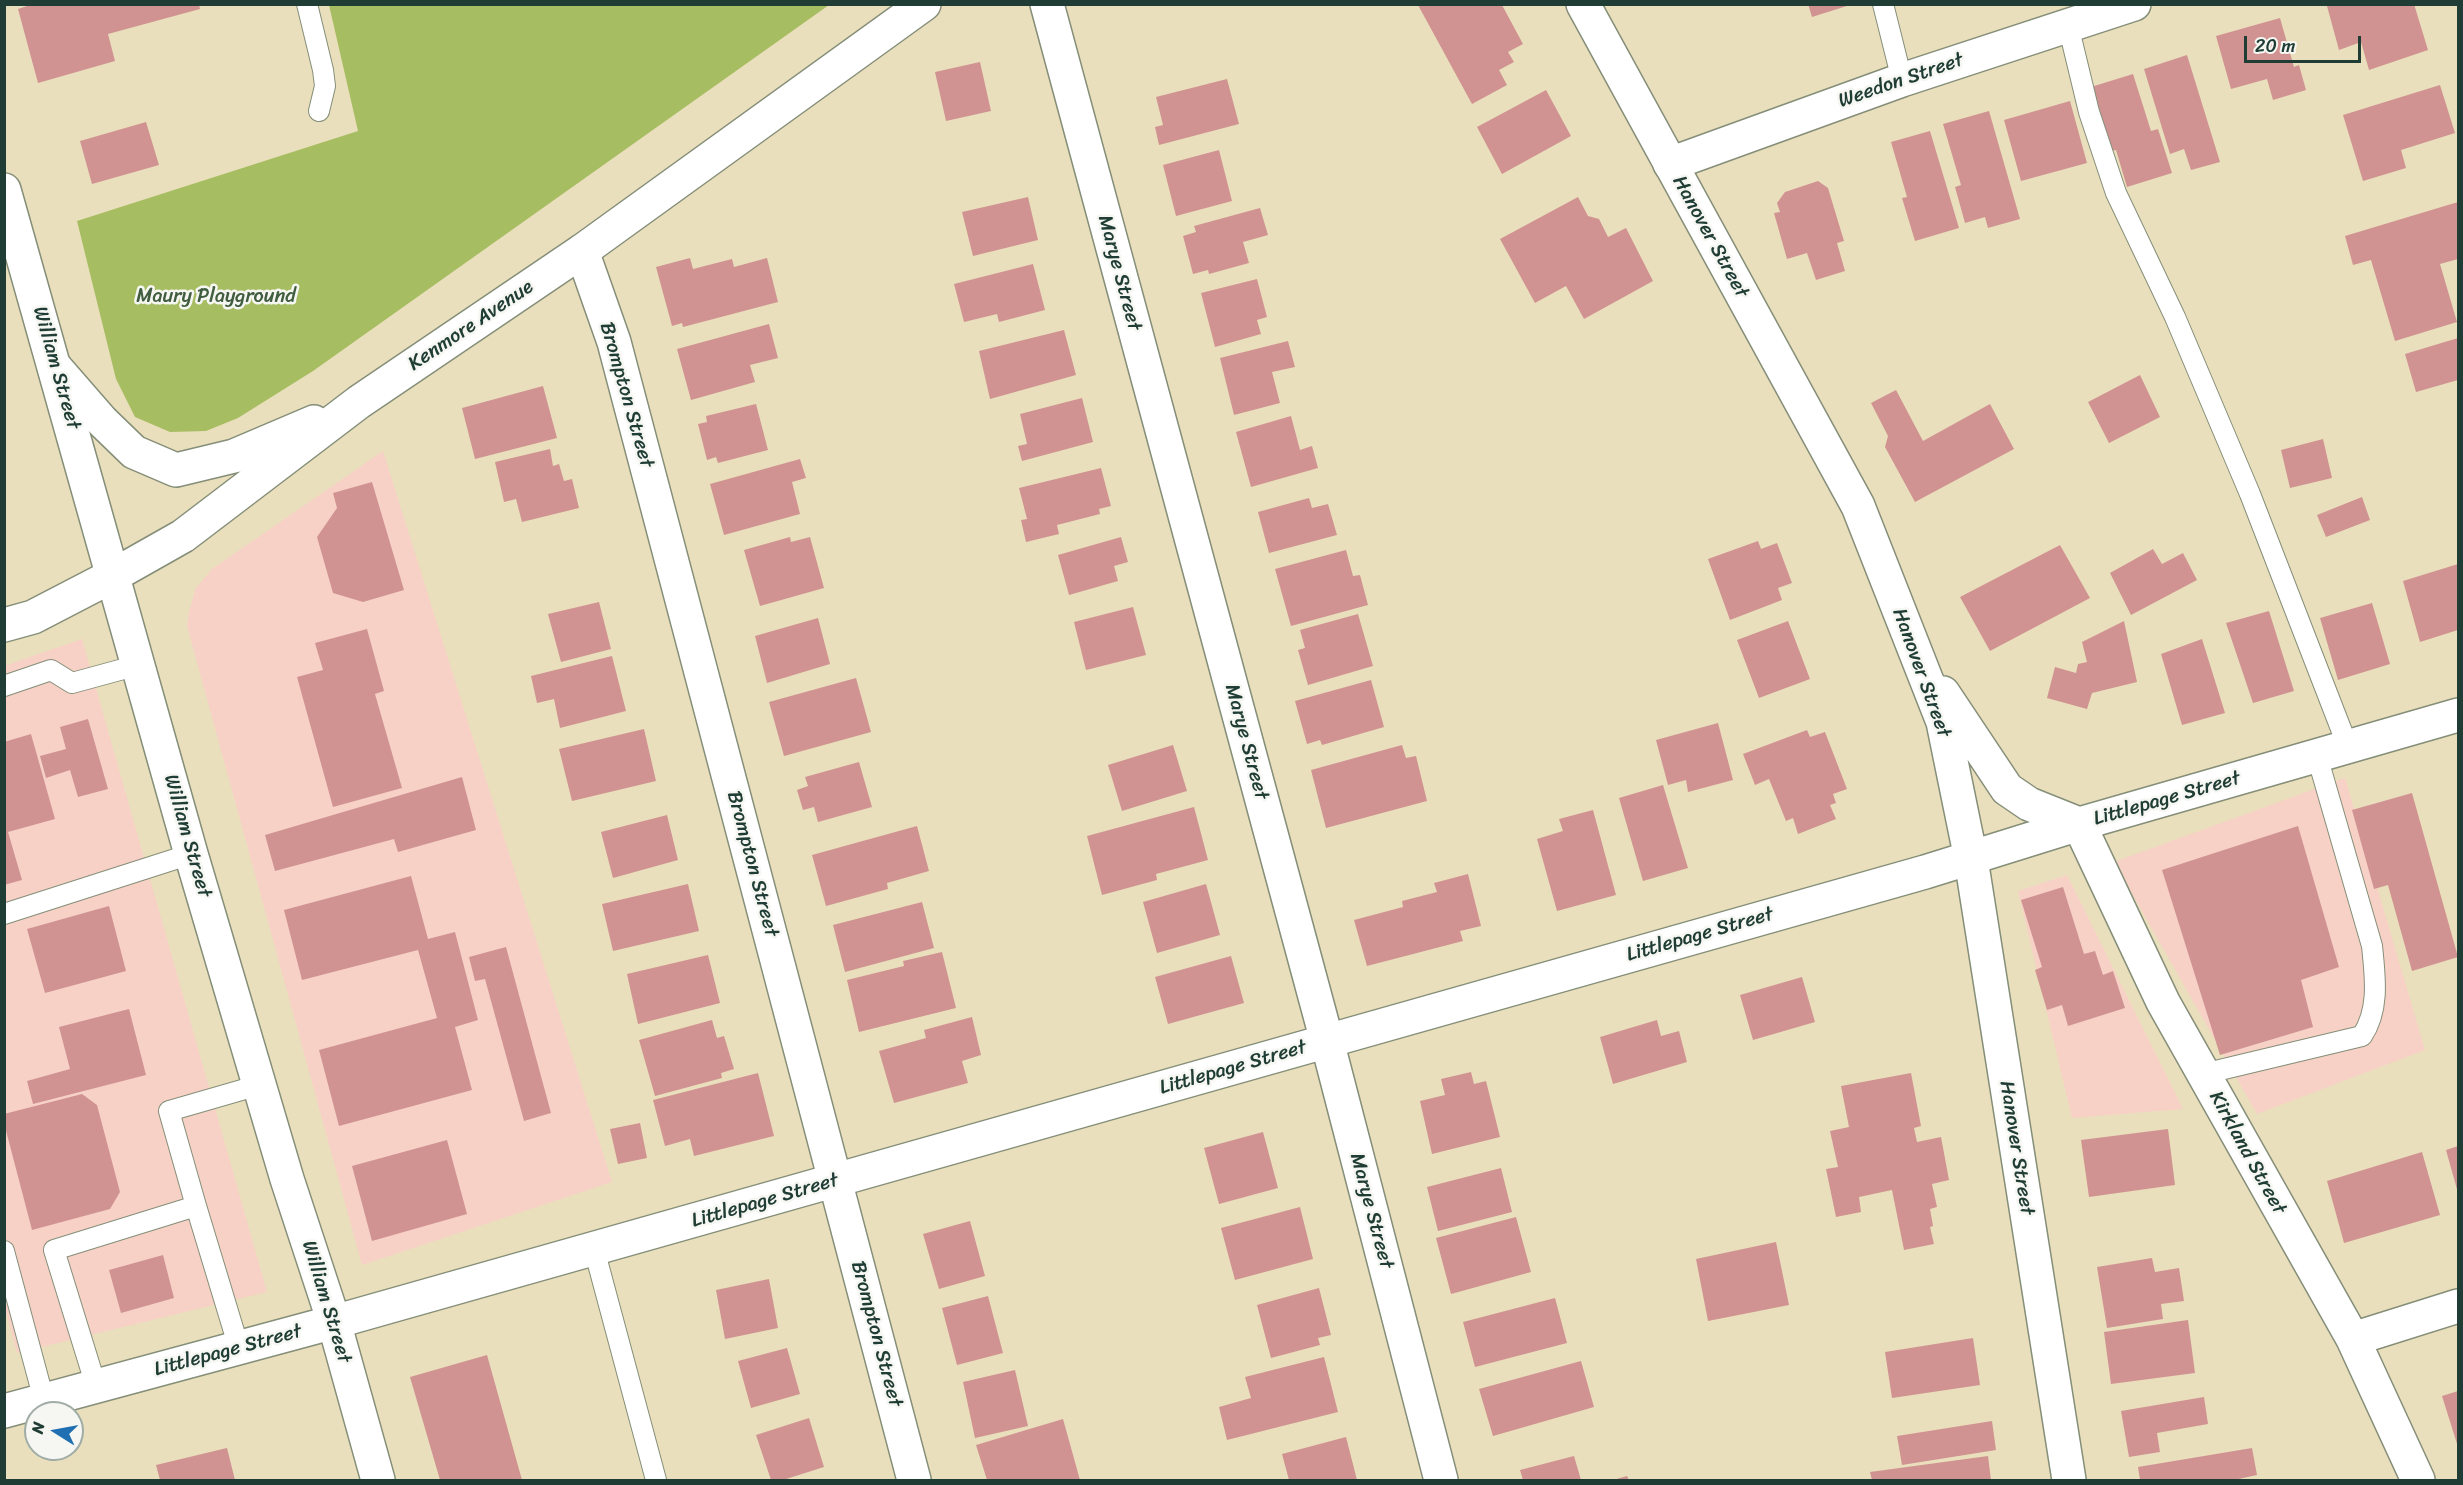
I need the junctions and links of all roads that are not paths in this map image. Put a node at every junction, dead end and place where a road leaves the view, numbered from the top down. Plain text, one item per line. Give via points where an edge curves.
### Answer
1 (307, 4) edge
2 (924, 4) edge
3 (1047, 4) edge
4 (1583, 4) edge
5 (1883, 4) edge
6 (2134, 4) edge
7 (2068, 25) junction
8 (1902, 80) junction
9 (319, 111) dead end
10 (1670, 164) junction
11 (4, 190) edge
12 (582, 250) junction
13 (56, 367) junction
14 (359, 402) junction
15 (114, 575) junction
16 (4, 625) edge
17 (1915, 651) junction
18 (138, 665) junction
19 (4, 686) edge
20 (2458, 715) edge
21 (2348, 747) junction
22 (2317, 756) junction
23 (2079, 824) junction
24 (191, 854) junction
25 (1971, 859) junction
26 (4, 914) edge
27 (1327, 1041) junction
28 (2203, 1074) junction
29 (259, 1085) junction
30 (835, 1181) junction
31 (196, 1206) junction
32 (594, 1250) junction
33 (4, 1251) edge
34 (2458, 1306) edge
35 (334, 1322) junction
36 (2353, 1339) junction
37 (239, 1348) junction
38 (96, 1386) junction
39 (44, 1400) junction
40 (4, 1411) edge
41 (378, 1480) edge
42 (656, 1480) edge
43 (914, 1480) edge
44 (1441, 1480) edge
45 (2069, 1480) edge
46 (2418, 1480) edge

1 - 9 lane via 325,86
2 - 12 street, Kenmore Avenue
3 - 27 street, Marye Street
4 - 10 street, Hanover Street
5 - 8 lane
6 - 7 street, Weedon Street
7 - 8 street, Weedon Street
7 - 21 lane via 2089,112 2116,193 2175,317 2240,472
8 - 10 street, Weedon Street
10 - 17 street, Hanover Street via 1858,506
11 - 13 street, William Street
12 - 14 street, Kenmore Avenue
12 - 30 street, Brompton Street via 614,342
13 - 14 street via 134,452 176,470 234,456
13 - 15 street, William Street
14 - 15 street, Kenmore Avenue via 183,536
15 - 16 street, Kenmore Avenue via 33,617
15 - 18 street, William Street
17 - 23 street via 2007,789 2029,804
17 - 25 street, Hanover Street via 1942,722
18 - 19 lane via 72,683 51,670
18 - 24 street, William Street
20 - 21 street, Littlepage Street
21 - 22 street, Littlepage Street
22 - 23 street, Littlepage Street
22 - 28 lane via 2372,946 2375,1003 2368,1026 2362,1036
23 - 25 street, Littlepage Street
23 - 28 street, Kirkland Street via 2163,1002
24 - 26 lane
24 - 29 street, William Street
25 - 27 street, Littlepage Street
25 - 45 street, Hanover Street
27 - 30 street, Littlepage Street
27 - 44 street, Marye Street
28 - 36 street, Kirkland Street
29 - 31 lane via 169,1111
29 - 35 street, William Street
30 - 32 street, Littlepage Street
30 - 43 street, Brompton Street
31 - 37 lane
31 - 38 lane via 54,1250
32 - 35 street, Littlepage Street
32 - 42 lane
33 - 39 lane
34 - 36 street
35 - 37 street, Littlepage Street
35 - 41 street, William Street
36 - 46 street, Kirkland Street
37 - 38 street, Littlepage Street
38 - 39 street, Littlepage Street
39 - 40 street, Littlepage Street

